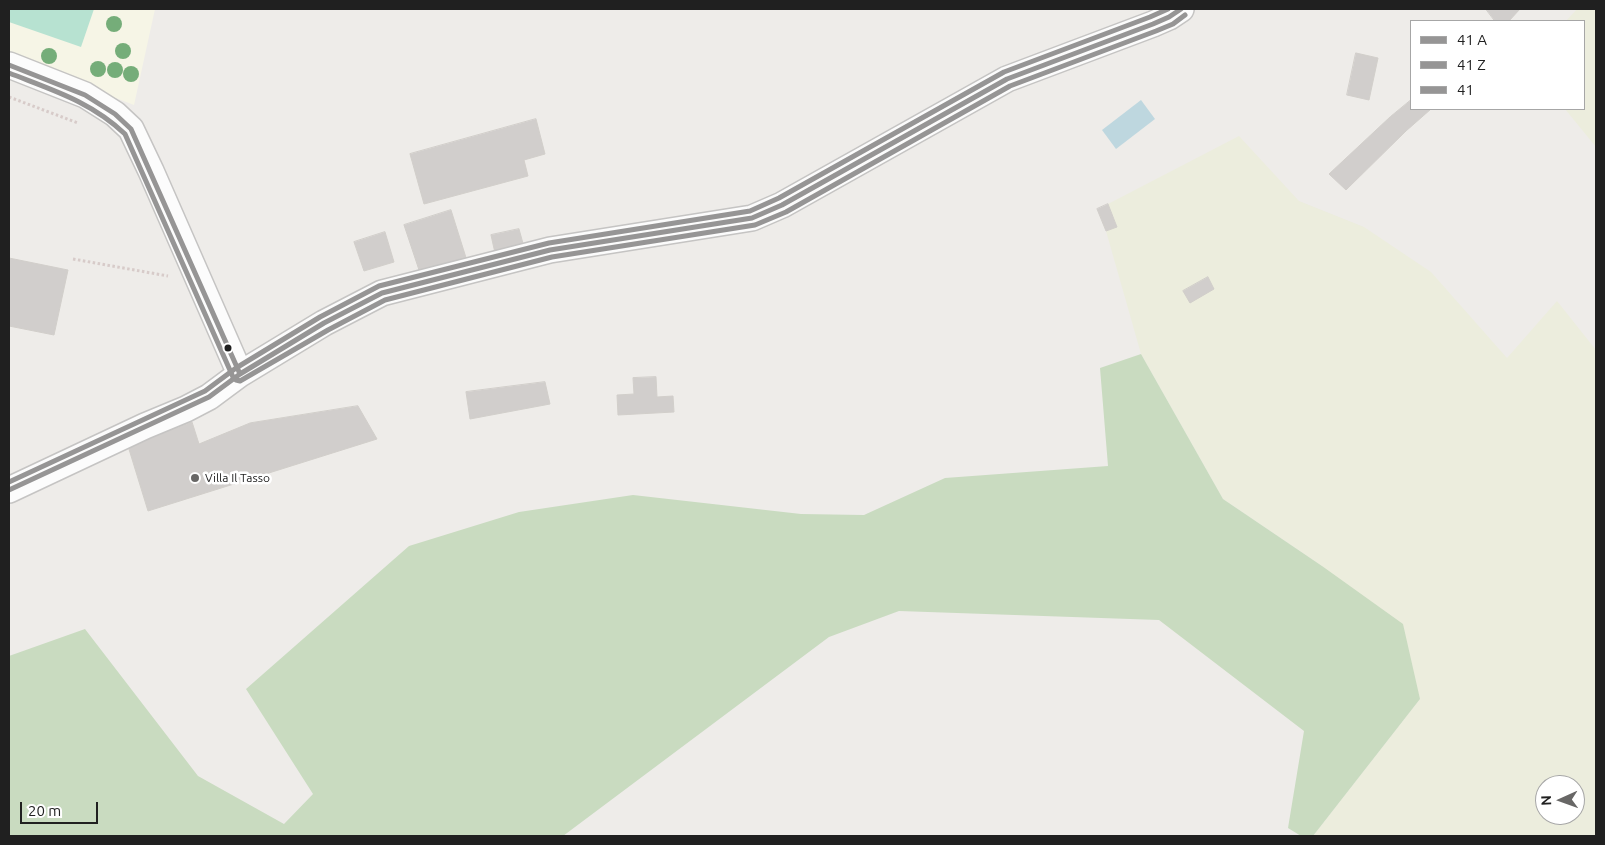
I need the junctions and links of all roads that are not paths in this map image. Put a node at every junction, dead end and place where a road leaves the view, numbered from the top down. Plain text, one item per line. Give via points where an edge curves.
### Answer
1 (1181, 9) edge
2 (9, 65) edge
3 (240, 374) junction
4 (9, 490) edge

1 - 3 street via 1153,24 1007,79 782,205 752,218 550,250 382,293 324,323
2 - 3 street via 85,95 115,114 131,129
3 - 4 street via 186,409

